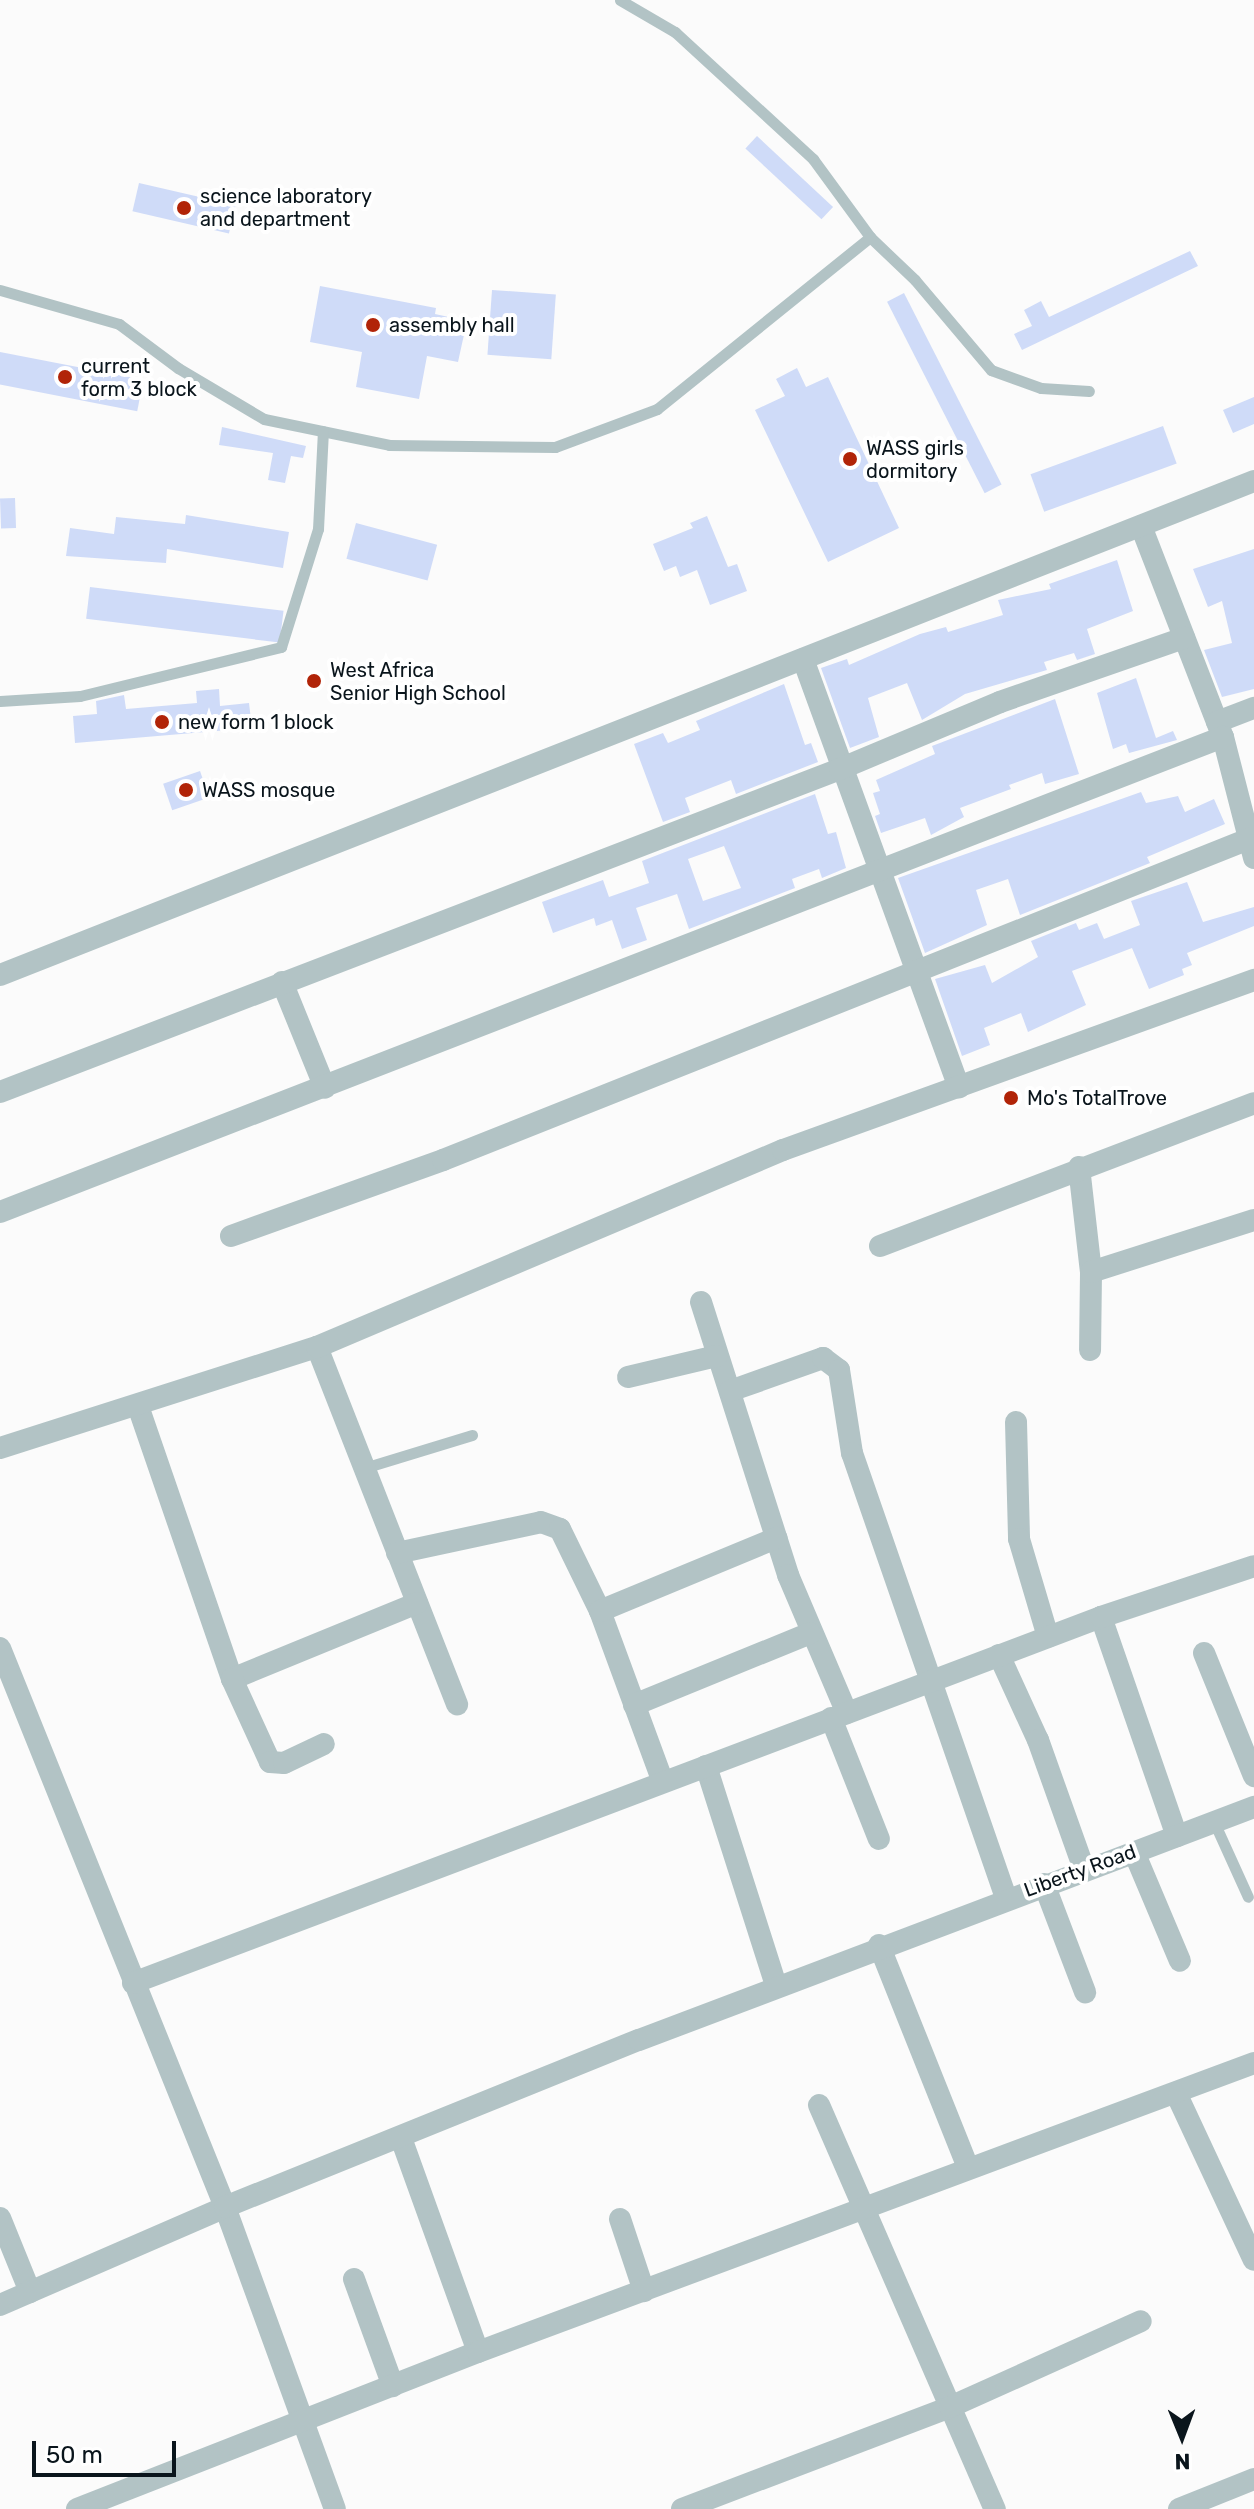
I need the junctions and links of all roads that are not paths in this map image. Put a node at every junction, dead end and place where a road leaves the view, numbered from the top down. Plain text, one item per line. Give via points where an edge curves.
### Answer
1 (620, 0) edge
2 (870, 237) junction
3 (0, 290) edge
4 (1089, 391) dead end
5 (323, 431) junction
6 (1254, 481) edge
7 (1141, 526) junction
8 (1184, 638) junction
9 (803, 659) junction
10 (0, 701) edge
11 (1254, 708) edge
12 (1220, 729) junction
13 (840, 769) junction
14 (1252, 848) edge
15 (880, 870) junction
16 (917, 971) junction
17 (0, 975) edge
18 (1254, 980) edge
19 (282, 982) junction
20 (959, 1087) junction
21 (325, 1088) junction
22 (0, 1092) edge
23 (1254, 1103) edge
24 (1079, 1167) junction
25 (0, 1212) edge
26 (1254, 1220) edge
27 (231, 1236) dead end
28 (880, 1246) dead end
29 (1091, 1272) junction
30 (701, 1302) dead end
31 (317, 1347) junction
32 (1090, 1350) dead end
33 (717, 1356) junction
34 (628, 1377) dead end
35 (730, 1391) junction
36 (138, 1406) junction
37 (1016, 1422) dead end
38 (472, 1435) dead end
39 (0, 1448) edge
40 (364, 1468) junction
41 (776, 1538) junction
42 (397, 1553) junction
43 (1254, 1566) edge
44 (417, 1603) junction
45 (600, 1611) junction
46 (1101, 1617) junction
47 (810, 1633) junction
48 (1048, 1637) junction
49 (0, 1648) edge
50 (1204, 1653) dead end
51 (999, 1655) junction
52 (232, 1679) junction
53 (932, 1681) junction
54 (457, 1705) dead end
55 (634, 1705) junction
56 (839, 1716) junction
57 (324, 1744) dead end
58 (706, 1766) junction
59 (1254, 1776) edge
60 (663, 1782) junction
61 (1254, 1807) edge
62 (1214, 1822) junction
63 (1177, 1836) junction
64 (879, 1839) dead end
65 (1134, 1852) junction
66 (1084, 1869) junction
67 (1044, 1884) junction
68 (1248, 1897) dead end
69 (1006, 1898) junction
70 (879, 1945) junction
71 (1180, 1961) dead end
72 (133, 1983) junction
73 (776, 1986) junction
74 (1085, 1992) dead end
75 (1254, 2063) edge
76 (1176, 2093) junction
77 (819, 2105) dead end
78 (401, 2138) junction
79 (968, 2168) junction
80 (225, 2207) junction
81 (862, 2212) junction
82 (0, 2218) edge
83 (620, 2219) dead end
84 (1254, 2260) edge
85 (354, 2279) dead end
86 (644, 2291) junction
87 (30, 2292) junction
88 (0, 2305) edge
89 (1141, 2321) dead end
90 (478, 2352) junction
91 (393, 2386) junction
92 (950, 2407) junction
93 (301, 2422) junction
94 (1254, 2479) edge
95 (77, 2509) edge
96 (335, 2509) edge
97 (682, 2509) edge
98 (995, 2509) edge
99 (1179, 2509) edge

1 - 2 lane via 675,32 728,77 813,159
2 - 4 lane via 915,280 991,370 1041,388
2 - 5 lane via 683,392 619,426 555,447 478,450 389,445
3 - 5 lane via 119,324 178,368 264,419
5 - 10 lane via 318,529 281,647 80,696
6 - 7 street
7 - 8 street
7 - 9 street
8 - 12 street
8 - 13 street via 1000,702
9 - 13 street
9 - 17 street
11 - 12 street
12 - 14 street
12 - 15 street
13 - 15 street
13 - 19 street
14 - 16 street
15 - 16 street
15 - 21 street
16 - 20 street
16 - 27 street via 443,1160
18 - 20 street
19 - 21 street
19 - 22 street
20 - 31 street via 783,1150
21 - 25 street
23 - 24 street
24 - 28 street
24 - 29 street
26 - 29 street
29 - 32 street
30 - 33 street
31 - 36 street
31 - 40 street
33 - 34 street
33 - 35 street
35 - 41 street
35 - 53 street via 823,1358 839,1370 852,1453
36 - 39 street
36 - 52 street
37 - 48 street via 1019,1539
38 - 40 lane
40 - 42 street
41 - 45 street
41 - 47 street
42 - 44 street
42 - 45 street via 541,1522 560,1529
43 - 46 street
44 - 52 street
44 - 54 street
45 - 55 street
46 - 48 street
46 - 63 street
47 - 55 street
47 - 56 street
48 - 51 street
49 - 72 street
50 - 59 street
51 - 53 street
51 - 66 street via 1038,1740
52 - 57 street via 270,1762 284,1763
53 - 56 street
53 - 69 street
55 - 60 street
56 - 58 street
56 - 64 street
58 - 60 street
58 - 73 street
60 - 72 street
61 - 62 street, Liberty Road
62 - 63 street, Liberty Road
62 - 68 lane
63 - 65 street, Liberty Road
65 - 66 street, Liberty Road
65 - 71 street
66 - 67 street, Liberty Road
67 - 69 street, Liberty Road
67 - 74 street
69 - 70 street, Liberty Road
70 - 73 street, Liberty Road
70 - 79 street
72 - 80 street
73 - 78 street, Liberty Road
75 - 76 street
76 - 79 street
76 - 84 street
77 - 81 street
78 - 80 street, Liberty Road
78 - 90 street
79 - 81 street
80 - 87 street, Liberty Road
80 - 93 street
81 - 86 street
81 - 92 street
82 - 87 street
83 - 86 street
85 - 91 street
86 - 90 street
87 - 88 street, Liberty Road
89 - 92 street
90 - 91 street
91 - 93 street
92 - 97 street
92 - 98 street
93 - 95 street
93 - 96 street
94 - 99 street

